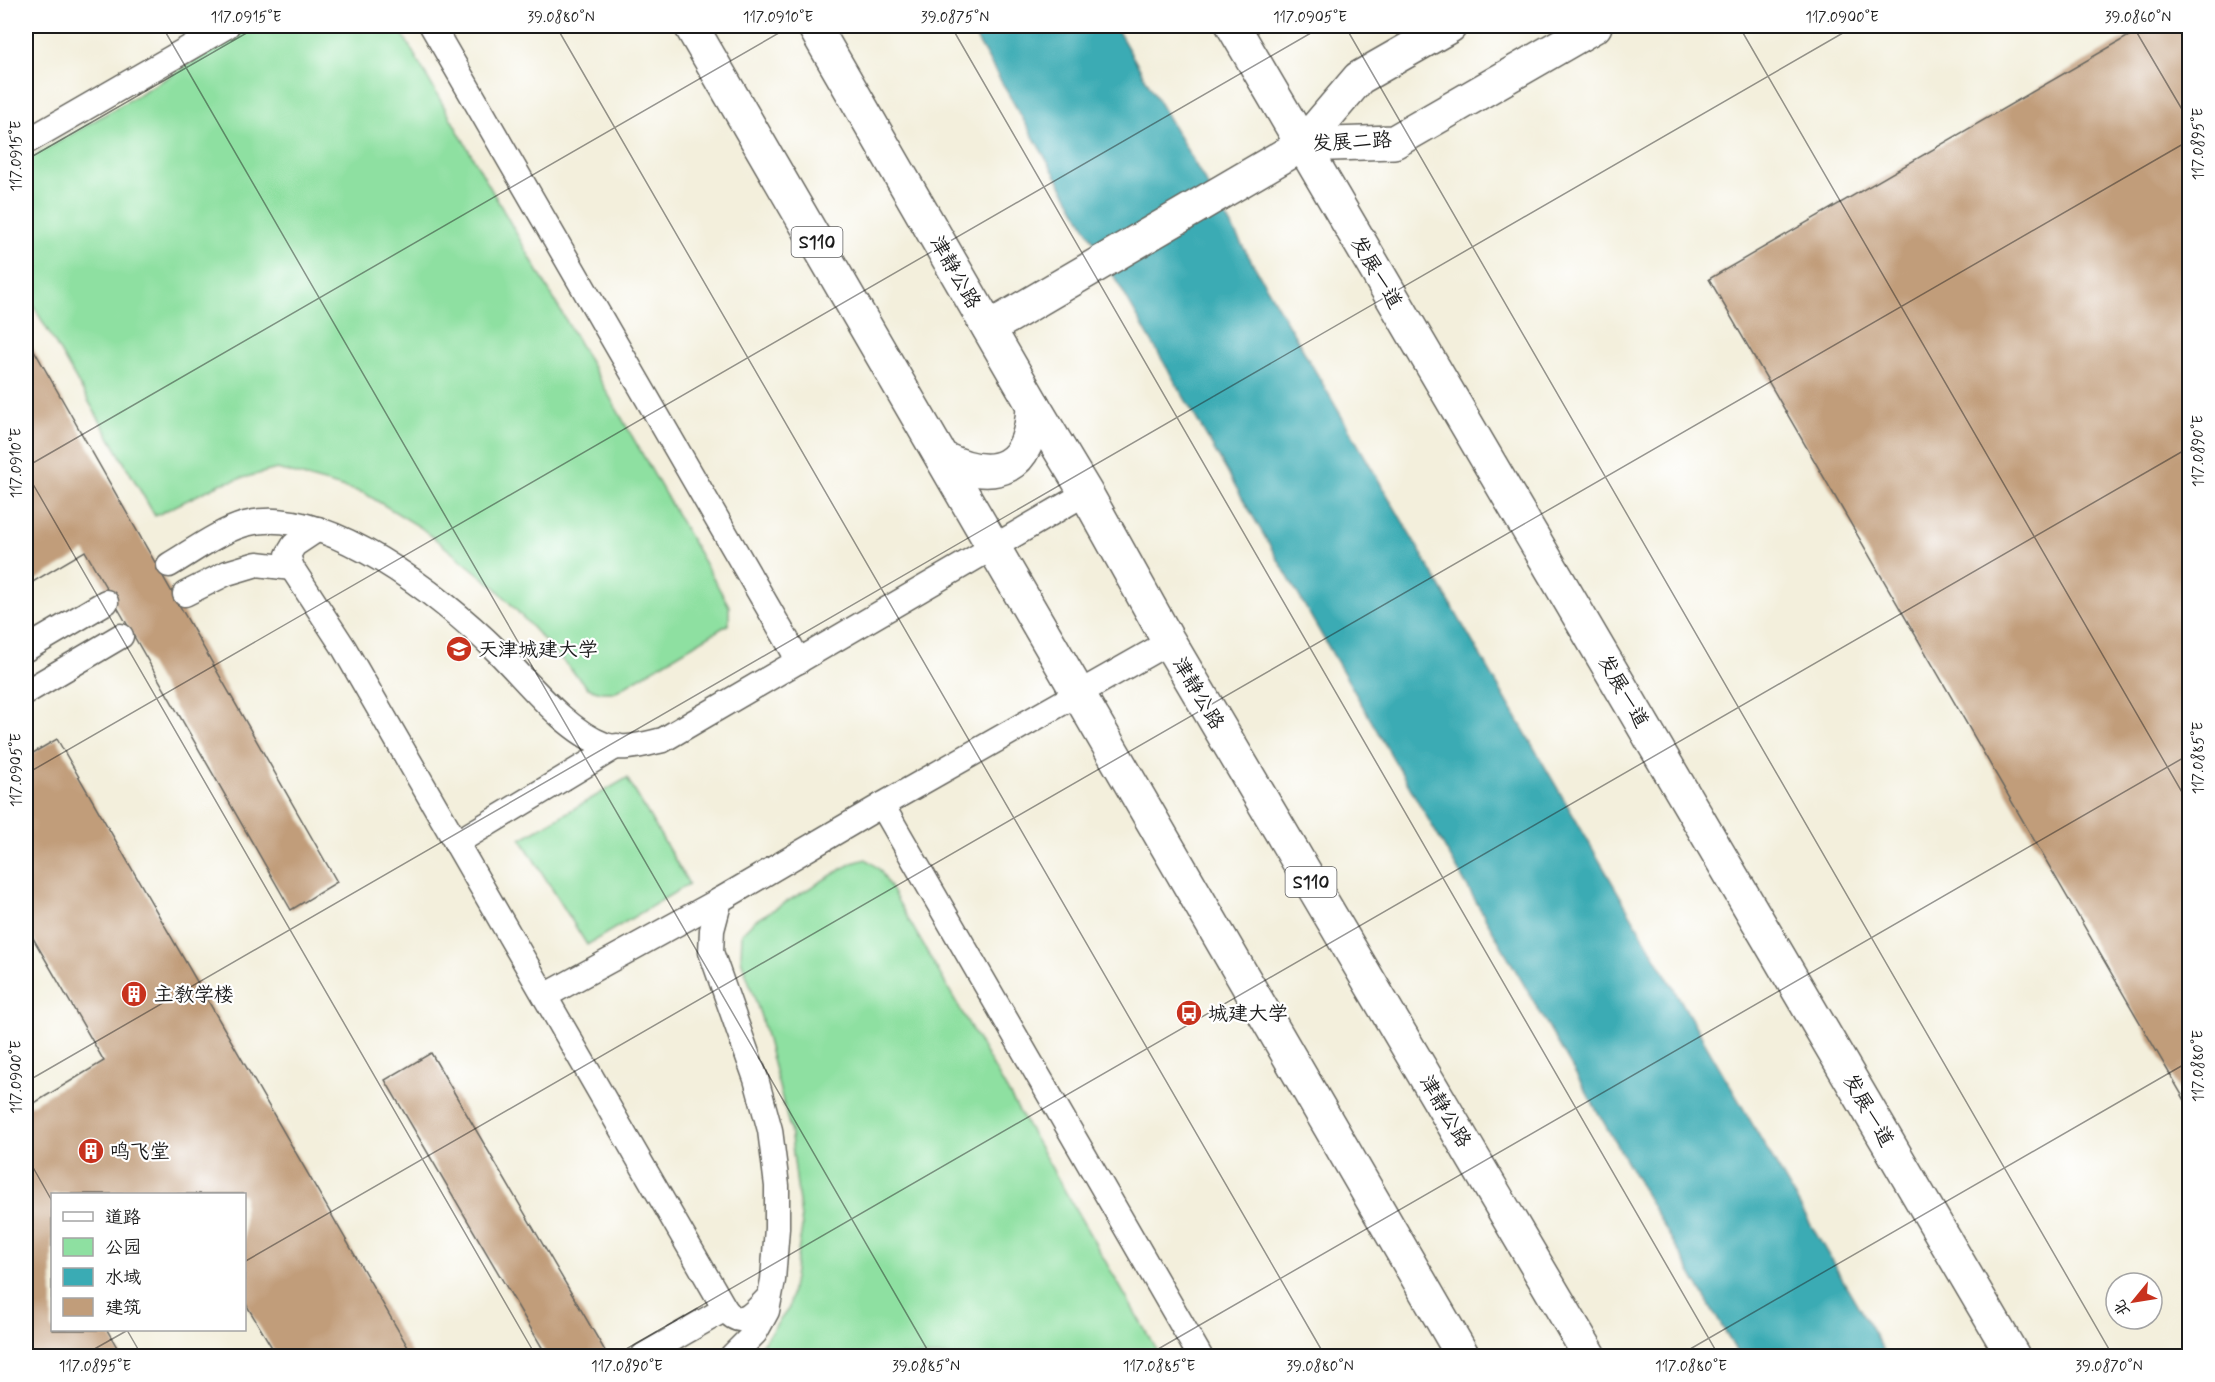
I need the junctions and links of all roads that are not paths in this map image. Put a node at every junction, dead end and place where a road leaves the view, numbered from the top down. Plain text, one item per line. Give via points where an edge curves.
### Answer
1 (227, 26) edge
2 (432, 26) edge
3 (691, 26) edge
4 (814, 26) edge
5 (1233, 26) edge
6 (1450, 26) edge
7 (1595, 26) edge
8 (26, 142) edge
9 (1302, 145) junction
10 (989, 328) junction
11 (1033, 405) junction
12 (942, 458) junction
13 (1086, 493) junction
14 (318, 528) junction
15 (992, 546) junction
16 (169, 565) dead end
17 (292, 568) junction
18 (185, 594) dead end
19 (106, 602) dead end
20 (121, 636) dead end
21 (1169, 642) junction
22 (26, 649) edge
23 (799, 661) junction
24 (26, 692) edge
25 (1079, 695) junction
26 (617, 746) junction
27 (882, 805) junction
28 (456, 843) junction
29 (720, 900) junction
30 (544, 996) junction
31 (770, 1295) junction
32 (725, 1309) junction
33 (643, 1356) edge
34 (732, 1356) edge
35 (1200, 1356) edge
36 (1463, 1356) edge
37 (1590, 1356) edge
38 (2013, 1356) edge

1 - 8 lane
2 - 23 lane
3 - 12 main road, S110
4 - 10 main road, 津静公路 / S110
5 - 9 main road, 发展一道
6 - 9 main road, 发展二路 via 1359,78
7 - 9 main road, 发展二路 via 1394,142
9 - 10 main road
9 - 38 main road, 发展一道
10 - 11 main road, 津静公路 / S110
11 - 12 main road via 1028,440 1013,463 988,471 972,470
11 - 13 main road, 津静公路 / S110
12 - 15 main road, S110
13 - 15 lane
13 - 21 main road, 津静公路 / S110
14 - 16 lane via 278,520 246,524
14 - 17 lane via 294,545 288,555
14 - 26 lane via 387,563 495,648 557,713 586,735
15 - 23 lane
15 - 25 main road, S110
17 - 18 lane via 257,564 227,573
17 - 28 lane via 344,648
19 - 22 lane
20 - 24 lane
21 - 25 lane
21 - 37 main road, 津静公路 / S110
23 - 26 lane via 663,740
25 - 27 lane
25 - 36 main road, S110
26 - 28 lane
27 - 29 lane
27 - 35 lane
28 - 30 lane
29 - 30 lane
29 - 31 lane via 711,952 770,1130 777,1228
30 - 32 lane
31 - 32 lane via 752,1314 740,1320 732,1318
31 - 34 lane via 755,1334
32 - 33 lane

